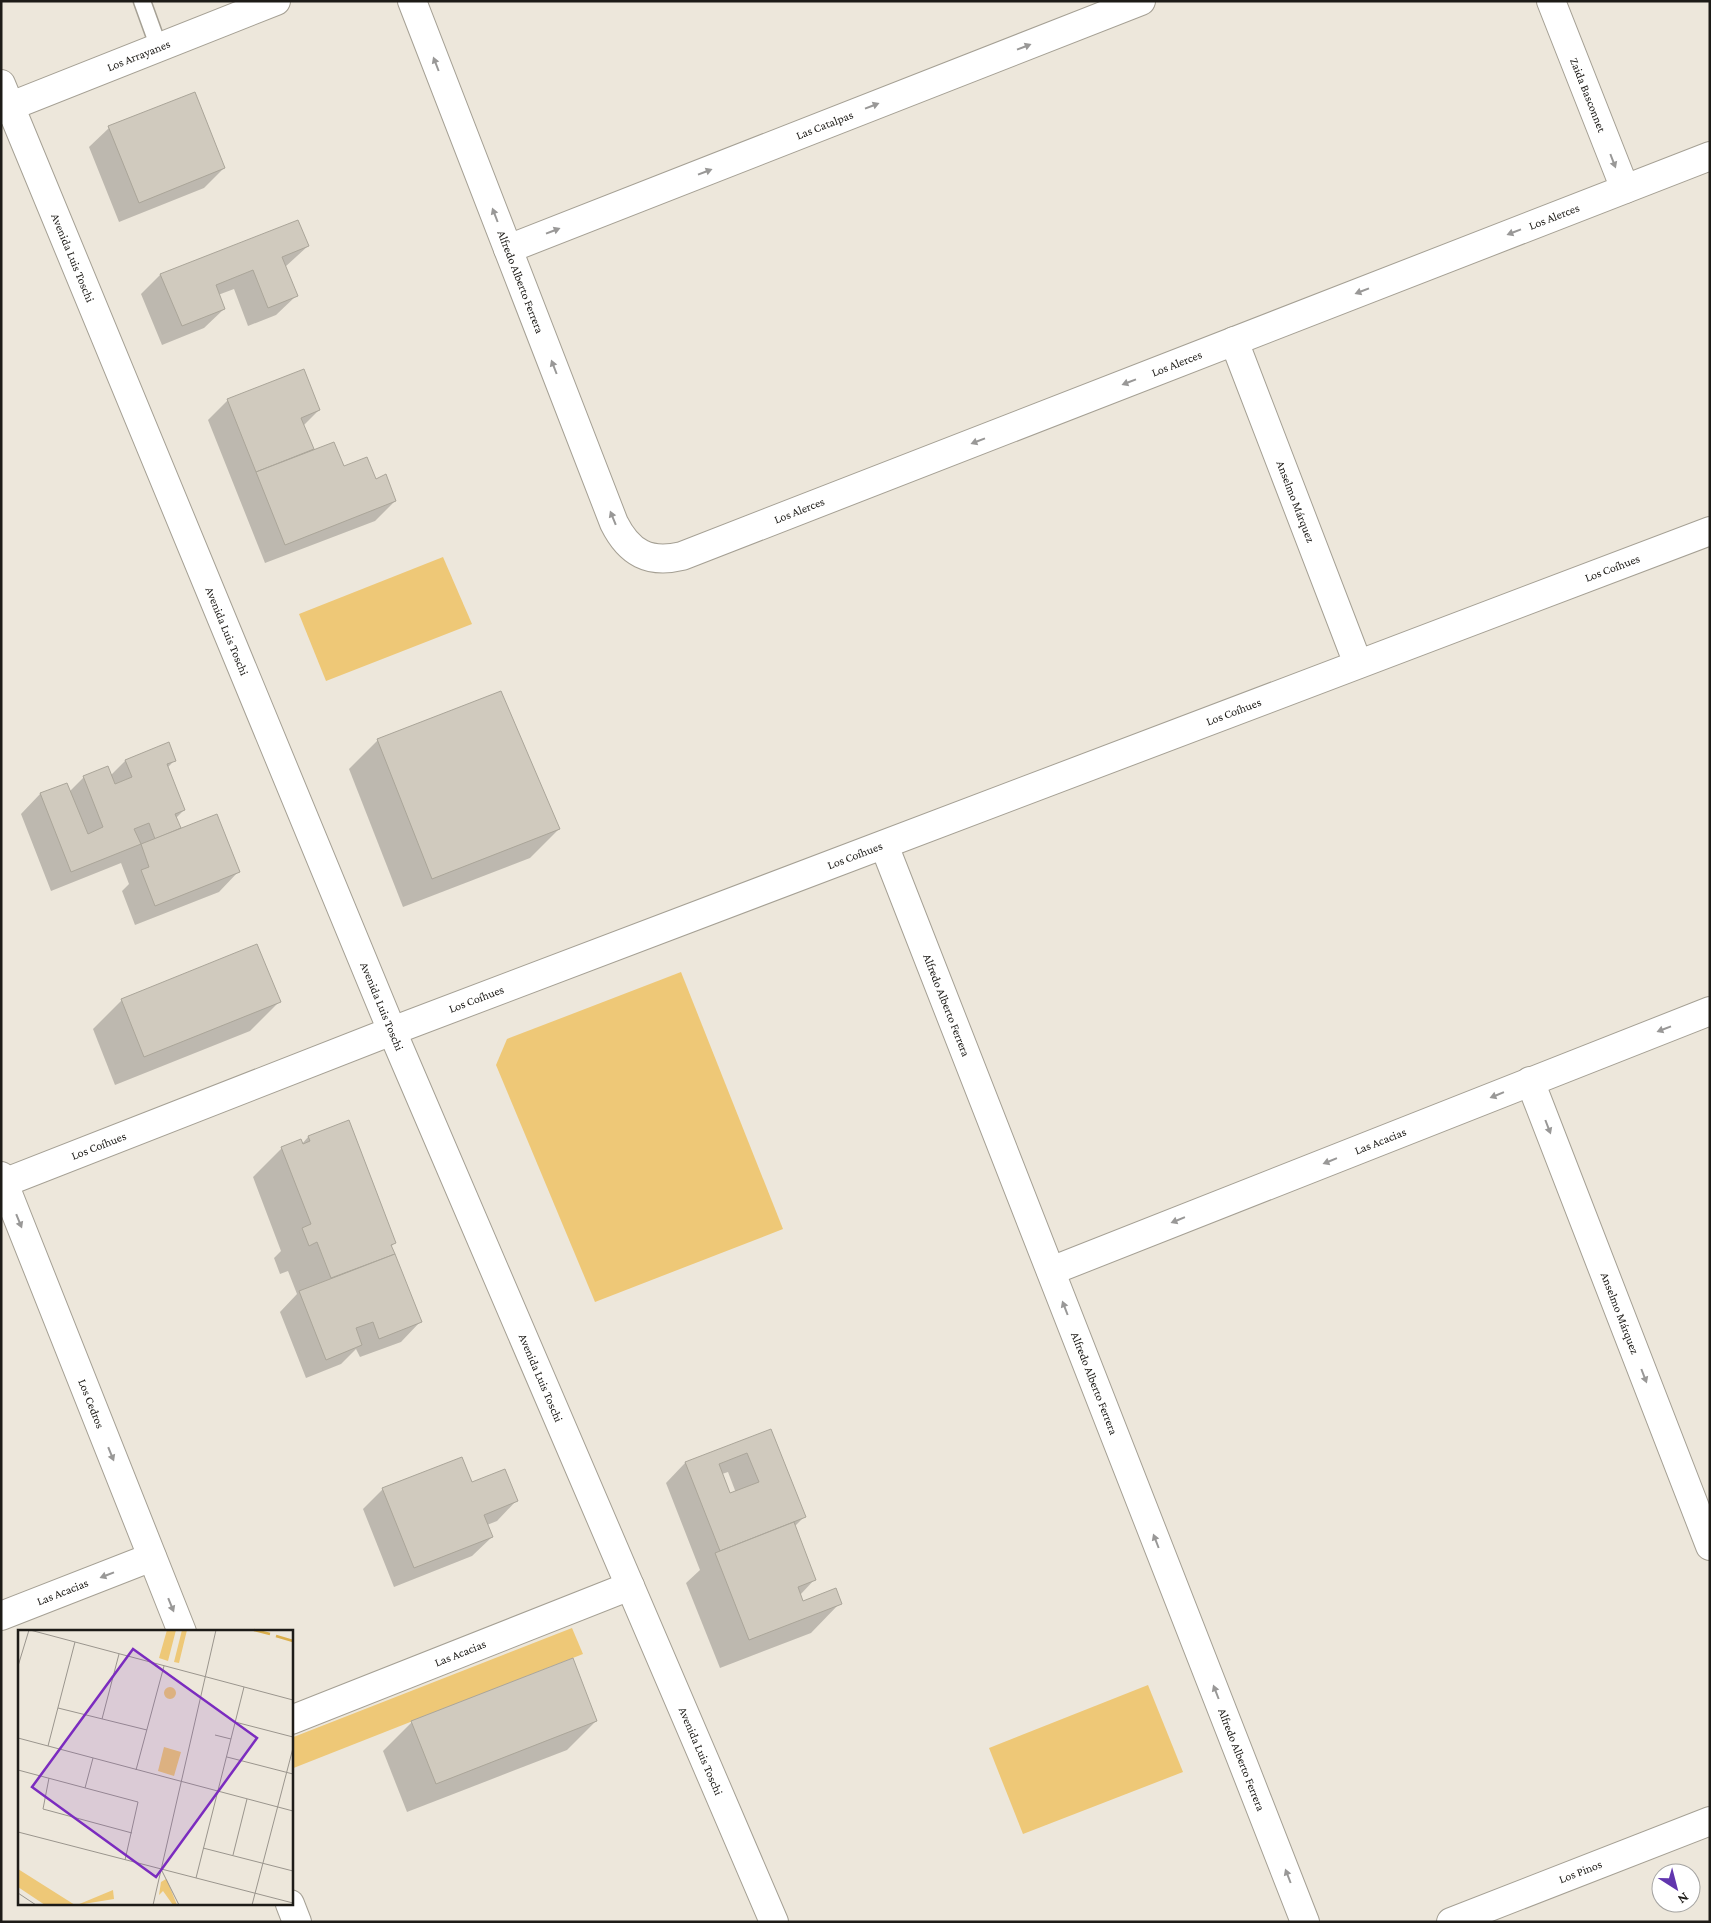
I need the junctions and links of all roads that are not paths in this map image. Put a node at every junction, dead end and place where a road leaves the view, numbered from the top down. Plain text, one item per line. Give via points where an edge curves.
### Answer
1 (142, 1) edge
2 (276, 1) edge
3 (412, 1) edge
4 (1141, 1) edge
5 (1552, 1) edge
6 (159, 48) junction
7 (4, 101) edge
8 (1710, 156) edge
9 (1624, 190) junction
10 (508, 249) junction
11 (1234, 341) junction
12 (1710, 531) edge
13 (642, 555) joint
14 (1358, 664) junction
15 (884, 844) junction
16 (1710, 1011) edge
17 (392, 1031) junction
18 (1530, 1081) junction
19 (2, 1181) edge
20 (1051, 1271) junction
21 (1710, 1546) edge
22 (152, 1557) junction
23 (630, 1586) junction
24 (1, 1616) edge
25 (181, 1630) edge
26 (292, 1720) edge
27 (1710, 1821) edge
28 (291, 1906) edge
29 (297, 1922) edge
30 (774, 1922) edge
31 (1305, 1922) edge
32 (1451, 1922) edge

1 - 6 lane
2 - 6 street, Los Arrayanes
10 -> 3 street, Alfredo Alberto Ferrera
10 -> 4 street, Las Catalpas
5 -> 9 street, Zaida Basconnet
6 - 7 street, Los Arrayanes
7 - 17 street, Avenida Luis Toschi
8 - 9 street, Los Alerces
9 -> 11 street, Los Alerces
13 -> 10 street, Alfredo Alberto Ferrera via 626,543 614,523
11 -> 13 street, Los Alerces via 682,556 660,559
11 - 14 street, Anselmo Márquez
12 - 14 street, Los Coíhues
14 - 15 street, Los Coíhues
15 - 17 street, Los Coíhues
15 - 20 street, Alfredo Alberto Ferrera
16 -> 18 street, Las Acacias
17 - 19 street, Los Coíhues
17 - 23 street, Avenida Luis Toschi
18 -> 20 street, Las Acacias
18 -> 21 street, Anselmo Márquez
19 -> 22 street, Los Cedros
31 -> 20 street, Alfredo Alberto Ferrera
22 -> 24 street, Las Acacias
22 -> 25 street, Los Cedros
23 - 26 street, Las Acacias
23 - 30 street, Avenida Luis Toschi
27 - 32 street, Los Pinos
28 - 29 street

